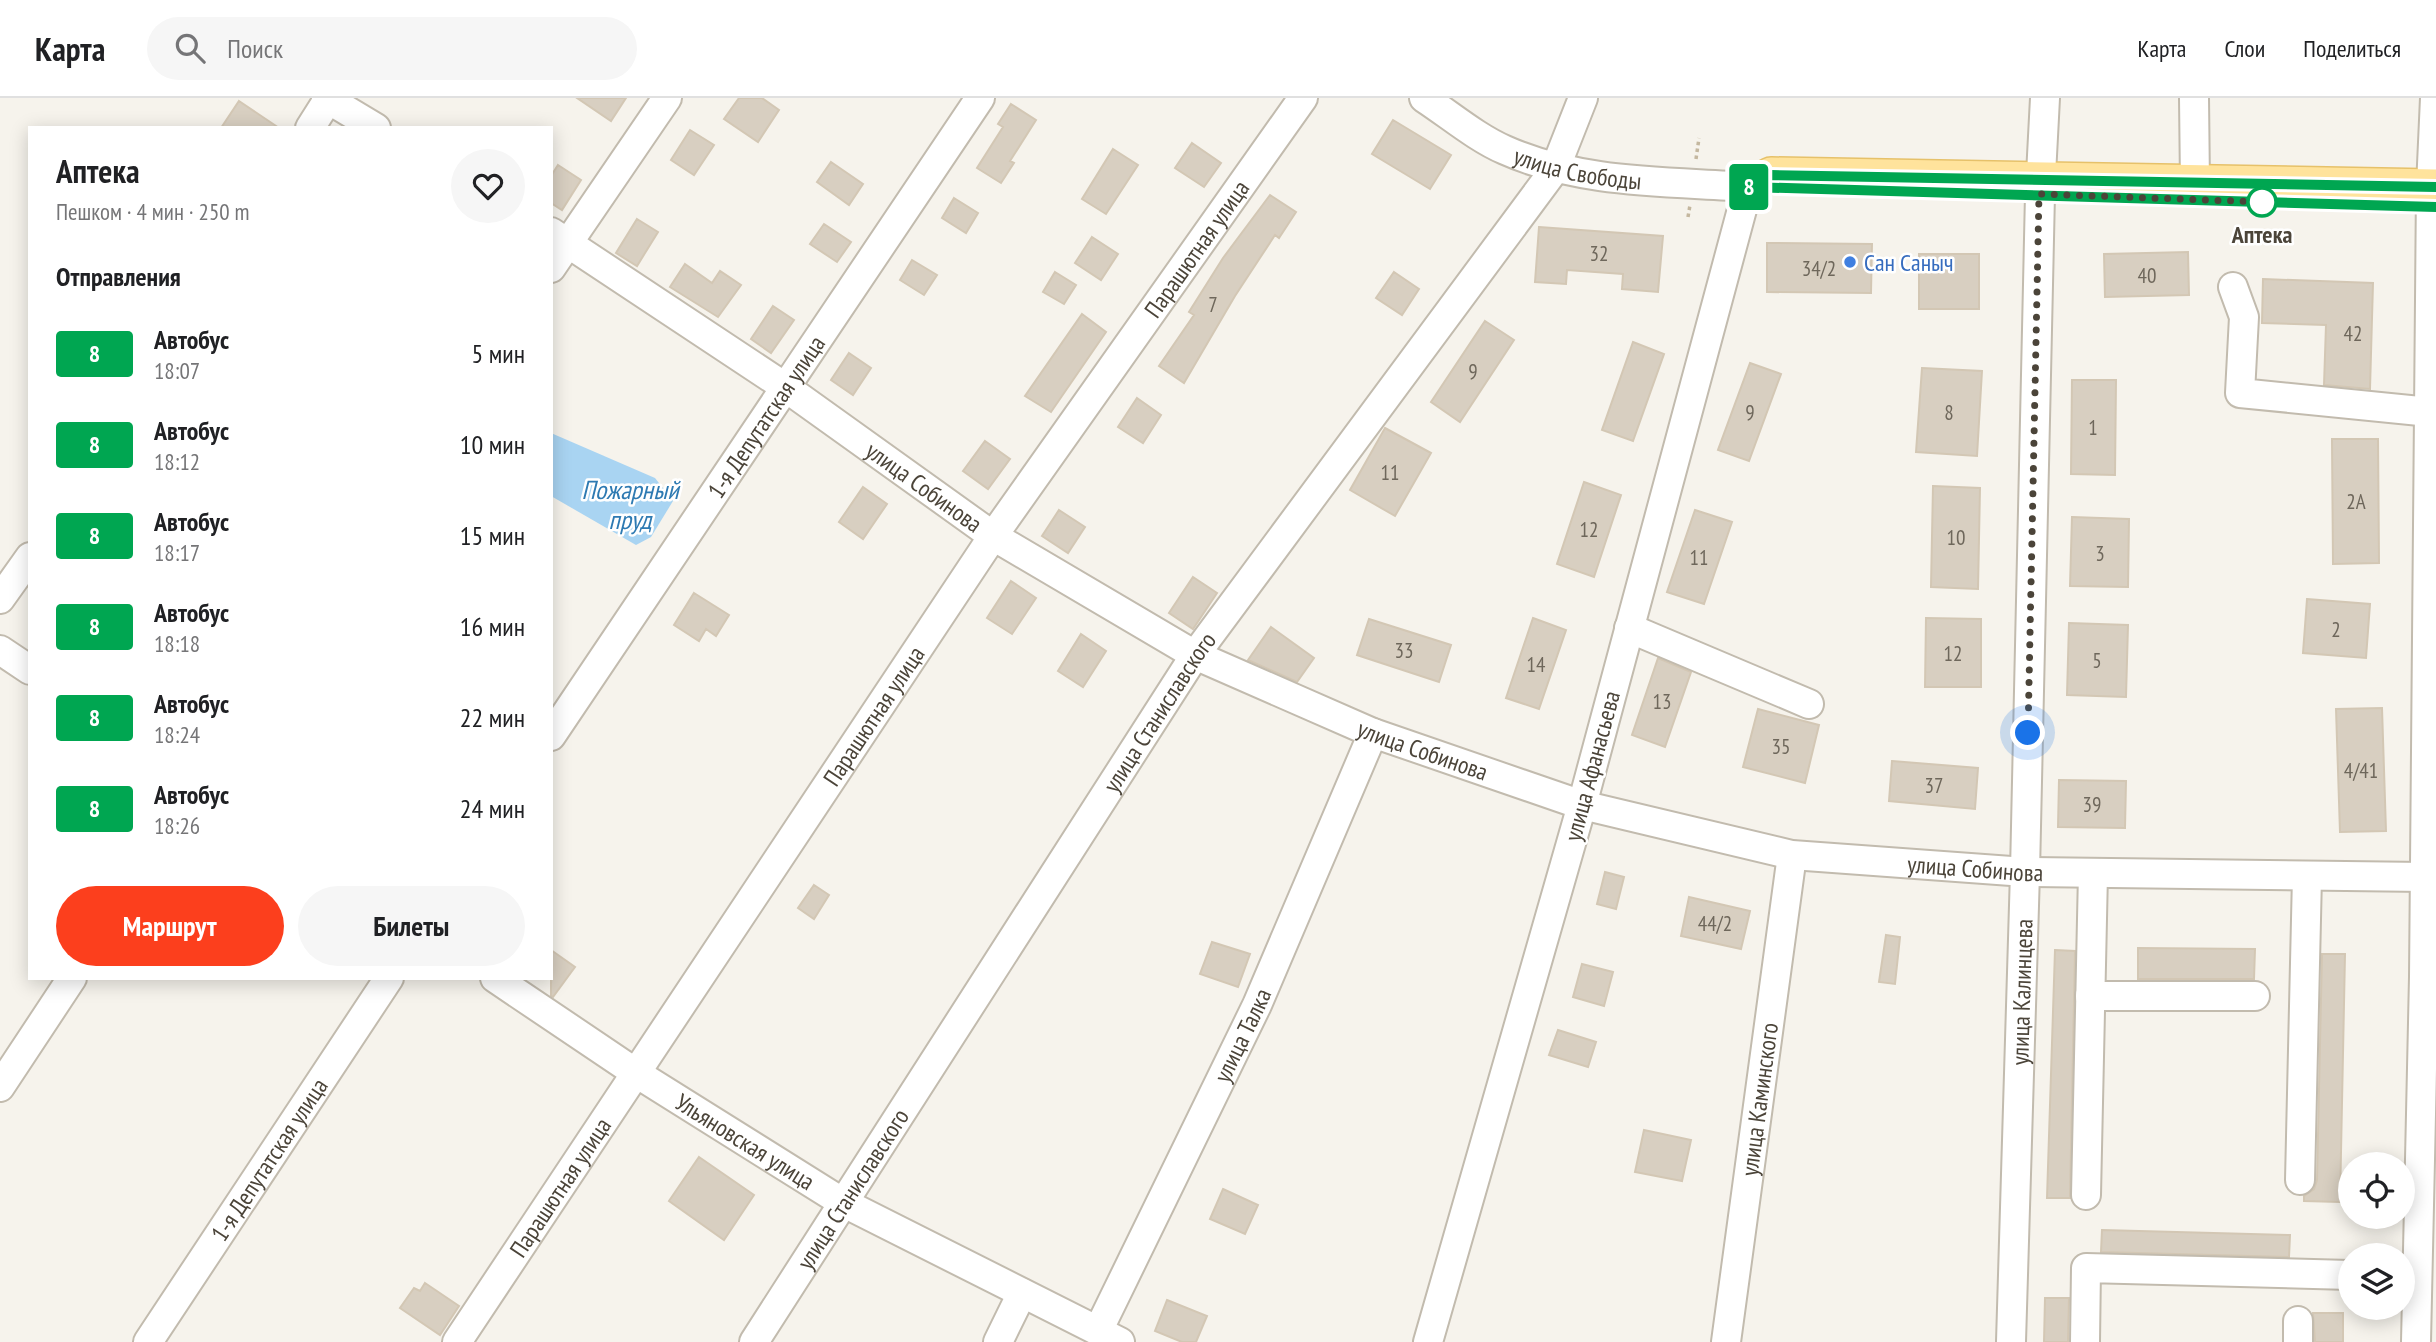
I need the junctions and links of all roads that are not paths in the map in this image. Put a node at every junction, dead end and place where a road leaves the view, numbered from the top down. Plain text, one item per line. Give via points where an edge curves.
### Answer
1 (328, 98) edge
2 (667, 98) edge
3 (980, 98) edge
4 (1303, 98) edge
5 (1424, 98) edge
6 (1583, 98) edge
7 (2045, 98) edge
8 (2194, 98) edge
9 (2435, 98) edge
10 (311, 126) edge
11 (373, 126) edge
12 (1555, 169) junction
13 (2194, 184) junction
14 (1748, 187) junction
15 (2040, 187) junction
16 (2434, 197) edge
17 (560, 237) edge
18 (553, 261) edge
19 (2234, 287) dead end
20 (785, 387) junction
21 (2430, 412) junction
22 (993, 536) junction
23 (28, 560) edge
24 (0, 600) edge
25 (1629, 628) junction
26 (0, 650) edge
27 (1195, 655) junction
28 (28, 669) edge
29 (1809, 705) dead end
30 (553, 733) edge
31 (1373, 733) junction
32 (1582, 805) junction
33 (1792, 855) junction
34 (2025, 872) junction
35 (2093, 873) junction
36 (2306, 876) junction
37 (2425, 877) junction
38 (2430, 977) edge
39 (71, 980) edge
40 (388, 980) edge
41 (498, 980) edge
42 (2090, 996) junction
43 (2255, 996) dead end
44 (636, 1073) junction
45 (0, 1087) edge
46 (2429, 1091) edge
47 (2300, 1180) dead end
48 (2086, 1195) dead end
49 (842, 1202) junction
50 (2413, 1243) edge
51 (2338, 1275) edge
52 (1022, 1293) junction
53 (2414, 1320) edge
54 (1109, 1337) edge
55 (148, 1342) edge
56 (457, 1342) edge
57 (754, 1342) edge
58 (998, 1342) edge
59 (1428, 1342) edge
60 (1726, 1342) edge
61 (2011, 1342) edge
62 (2085, 1342) edge
63 (2416, 1342) edge

1 - 10 street
1 - 11 street
2 - 17 street
3 - 20 street, 1-я Депутатская улица
4 - 22 street, Парашютная улица
5 - 12 street, улица Свободы via 1503,149
6 - 12 street, улица Станиславского
7 - 15 street, улица Калинцева
8 - 13 street
9 - 16 street
12 - 14 street, улица Свободы via 1592,176
12 - 27 street, улица Станиславского
13 - 15 main road, улица Свободы
13 - 16 main road, улица Свободы
14 - 15 main road, улица Свободы
14 - 25 street, улица Афанасьева
15 - 16 main road, улица Свободы
15 - 34 street, улица Калинцева
16 - 21 street
17 - 18 street
17 - 20 street, улица Собинова
19 - 21 street via 2244,317 2240,393
20 - 22 street, улица Собинова
20 - 30 street, 1-я Депутатская улица
21 - 37 street
22 - 27 street, улица Собинова
22 - 44 street, Парашютная улица
23 - 24 street
25 - 29 street
25 - 32 street, улица Афанасьева
26 - 28 street
27 - 31 street, улица Собинова
27 - 49 street, улица Станиславского
31 - 32 street, улица Собинова
31 - 54 street, улица Талка
32 - 33 street, улица Собинова
32 - 59 street, улица Афанасьева
33 - 34 street, улица Собинова
33 - 60 street, улица Каминского
34 - 35 street, улица Собинова
34 - 61 street, улица Калинцева
35 - 36 street, улица Собинова
35 - 42 street
36 - 37 street, улица Собинова
36 - 47 street
37 - 38 street
38 - 46 street
39 - 45 street
40 - 55 street, 1-я Депутатская улица
41 - 44 street, Ульяновская улица
42 - 43 street
42 - 48 street
44 - 49 street, Ульяновская улица
44 - 56 street, Парашютная улица
46 - 50 street
49 - 52 street, Ульяновская улица
49 - 57 street, улица Станиславского
51 - 62 street via 2086,1268
52 - 54 street, Ульяновская улица
52 - 58 street
53 - 63 street

